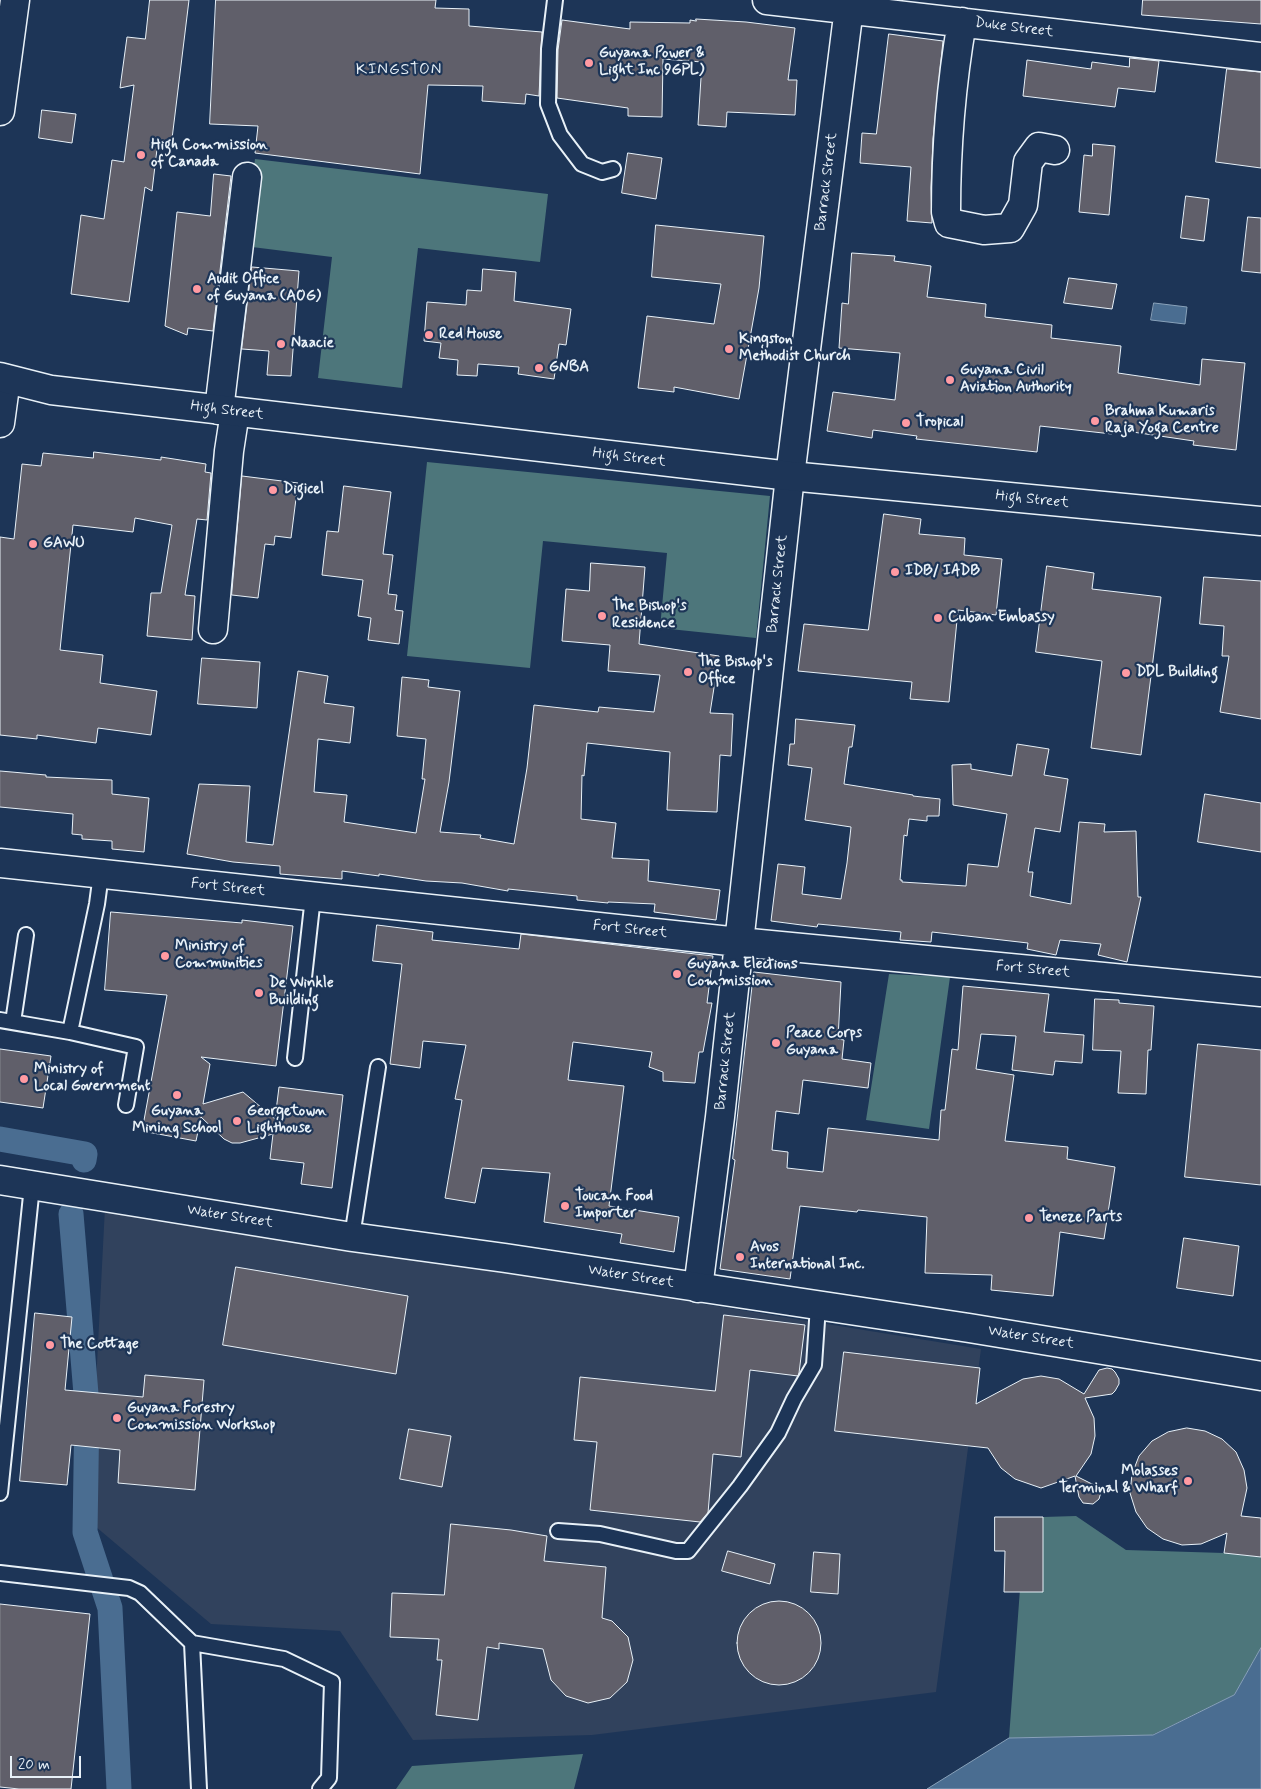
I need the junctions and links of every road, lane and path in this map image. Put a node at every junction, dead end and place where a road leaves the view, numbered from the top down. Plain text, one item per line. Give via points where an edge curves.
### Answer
1 (15, 0) edge
2 (555, 0) edge
3 (768, 0) edge
4 (850, 4) edge
5 (962, 22) junction
6 (1261, 57) edge
7 (0, 111) edge
8 (1055, 150) dead end
9 (613, 169) dead end
10 (247, 177) dead end
11 (3, 378) edge
12 (227, 411) junction
13 (0, 423) edge
14 (790, 476) junction
15 (1261, 521) edge
16 (213, 629) dead end
17 (0, 863) edge
18 (101, 874) junction
19 (313, 897) junction
20 (26, 935) dead end
21 (739, 942) junction
22 (1261, 992) edge
23 (6, 1021) edge
24 (70, 1032) junction
25 (295, 1058) dead end
26 (378, 1067) dead end
27 (126, 1105) dead end
28 (0, 1180) edge
29 (32, 1186) junction
30 (352, 1237) junction
31 (698, 1288) junction
32 (818, 1306) junction
33 (1261, 1376) edge
34 (0, 1493) edge
35 (558, 1531) dead end
36 (0, 1573) edge
37 (192, 1642) junction
38 (199, 1789) edge
39 (320, 1789) edge

1 - 7 street
2 - 9 lane via 549,49 548,104 560,135 582,164 602,172
3 - 4 street, Duke Street
4 - 5 street, Duke Street
4 - 14 street, Barrack Street
5 - 6 street, Duke Street
5 - 8 street via 948,134 946,212 949,223 984,230 1010,228 1023,205 1028,162 1039,148
10 - 12 street
11 - 12 street, High Street via 51,390
11 - 13 street
12 - 14 street, High Street
12 - 16 street via 229,451
14 - 15 street, High Street
14 - 21 street, Barrack Street
17 - 18 street, Fort Street
18 - 19 street, Fort Street
18 - 24 lane
19 - 21 street, Fort Street
19 - 25 lane
20 - 23 lane
21 - 22 street, Fort Street
21 - 31 street, Barrack Street
23 - 24 lane
24 - 27 lane via 136,1047
26 - 30 lane
28 - 29 street, Water Street
29 - 30 street, Water Street
29 - 34 lane
30 - 31 street, Water Street
31 - 32 street, Water Street
32 - 33 street, Water Street
32 - 35 lane via 814,1365 778,1433 688,1551 600,1534
36 - 37 lane via 129,1588 140,1593
37 - 38 lane
37 - 39 lane via 284,1659 332,1682 329,1778

